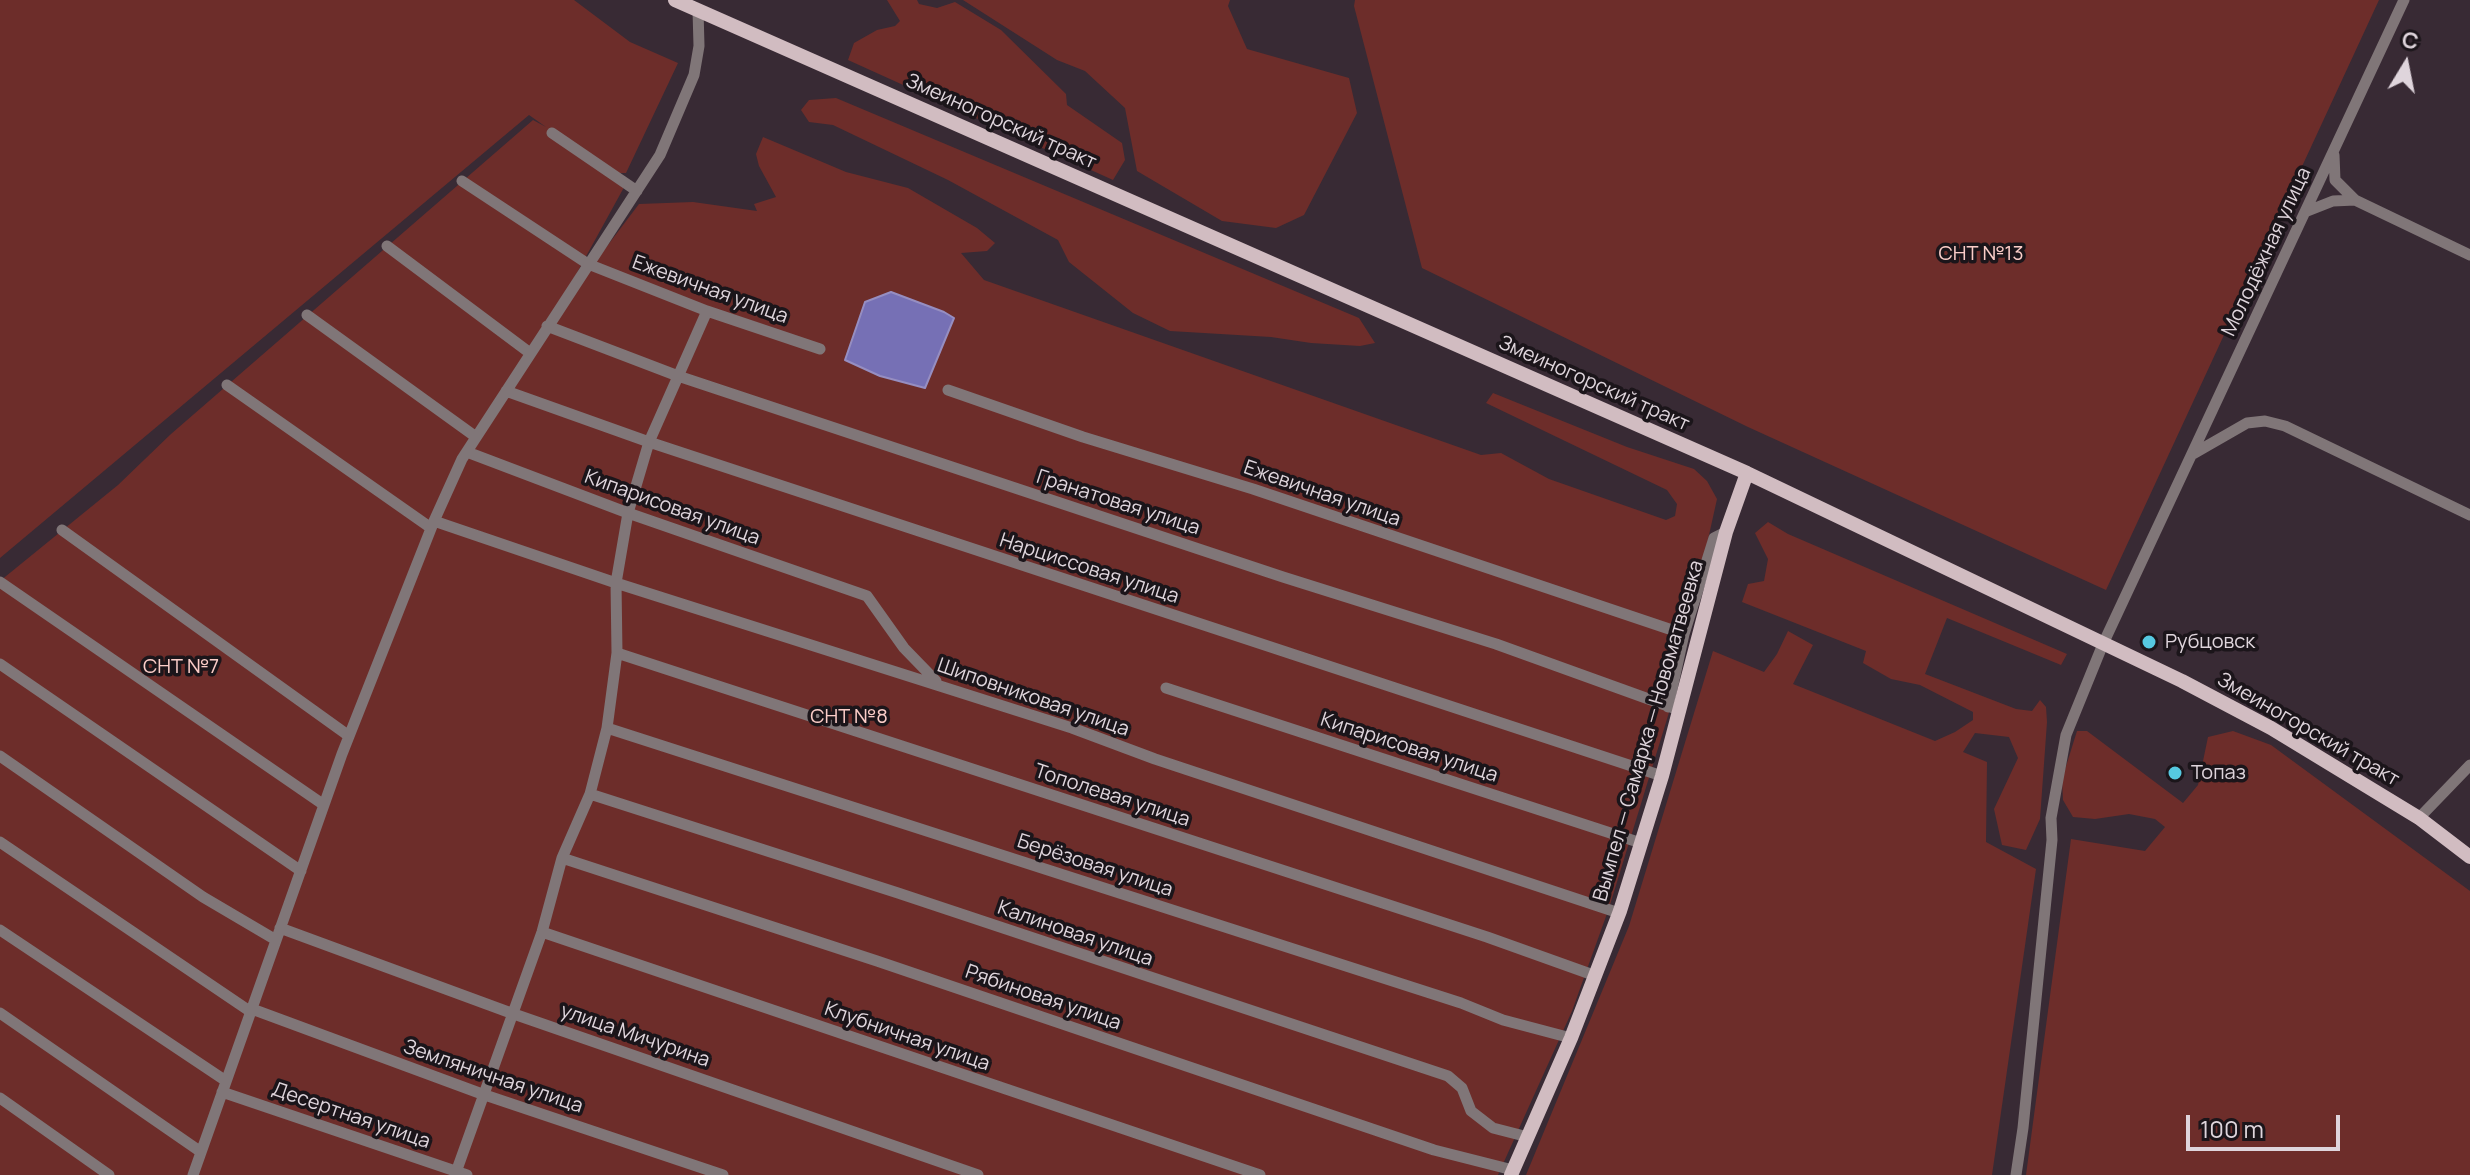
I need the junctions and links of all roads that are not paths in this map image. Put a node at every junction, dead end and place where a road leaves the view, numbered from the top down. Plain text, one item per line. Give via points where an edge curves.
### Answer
1 (675, 0) edge
2 (2404, 0) edge
3 (698, 10) junction
4 (552, 133) dead end
5 (2334, 151) junction
6 (462, 181) dead end
7 (637, 191) junction
8 (2355, 200) junction
9 (2305, 212) junction
10 (387, 246) dead end
11 (2470, 255) edge
12 (588, 264) junction
13 (707, 311) junction
14 (307, 315) dead end
15 (547, 326) junction
16 (820, 349) dead end
17 (530, 353) junction
18 (678, 376) junction
19 (227, 385) dead end
20 (948, 390) dead end
21 (506, 391) junction
22 (476, 437) junction
23 (649, 442) junction
24 (467, 452) junction
25 (2193, 454) junction
26 (1747, 473) junction
27 (628, 513) junction
28 (2470, 515) edge
29 (432, 524) junction
30 (62, 530) dead end
31 (1726, 532) junction
32 (0, 582) edge
33 (616, 583) junction
34 (1684, 634) junction
35 (2103, 644) junction
36 (617, 653) junction
37 (0, 664) edge
38 (939, 684) junction
39 (1166, 688) dead end
40 (1674, 708) junction
41 (607, 728) junction
42 (349, 736) junction
43 (0, 756) edge
44 (2470, 765) edge
45 (1662, 776) junction
46 (590, 794) junction
47 (324, 805) junction
48 (2419, 818) junction
49 (0, 842) edge
50 (1641, 843) junction
51 (2470, 857) edge
52 (562, 858) junction
53 (301, 871) junction
54 (1619, 913) junction
55 (0, 930) edge
56 (542, 932) junction
57 (278, 934) junction
58 (1596, 976) junction
59 (251, 1010) junction
60 (0, 1013) edge
61 (511, 1013) junction
62 (1571, 1038) junction
63 (224, 1086) junction
64 (482, 1094) junction
65 (0, 1098) edge
66 (1528, 1137) junction
67 (201, 1152) junction
68 (1512, 1172) edge
69 (195, 1174) edge
70 (459, 1174) edge
71 (109, 1175) edge
72 (723, 1175) edge
73 (978, 1175) edge
74 (1260, 1175) edge
75 (2016, 1175) edge

1 - 3 main road, Змеиногорский тракт
2 - 5 street, Молодёжная улица
3 - 7 street via 694,75 660,155
3 - 26 main road, Змеиногорский тракт
4 - 7 street
5 - 8 street via 2335,180
5 - 9 street, Молодёжная улица
6 - 12 street, Ежевичная улица
7 - 12 street
8 - 9 street via 2333,201
8 - 11 street
9 - 25 street, Молодёжная улица
10 - 17 street
12 - 13 street, Ежевичная улица
12 - 15 street
13 - 16 street, Ежевичная улица
13 - 18 street
14 - 22 street
15 - 17 street
15 - 18 street, Гранатовая улица
17 - 21 street
18 - 23 street
18 - 40 street, Гранатовая улица via 1496,644
19 - 29 street, Шиповниковая улица
20 - 34 street, Ежевичная улица
21 - 22 street
21 - 23 street, Нарциссовая улица
22 - 24 street
23 - 27 street
23 - 45 street, Нарциссовая улица
24 - 27 street, Кипарисовая улица
24 - 29 street
25 - 28 street via 2247,423 2265,421
25 - 35 street, Молодёжная улица
26 - 31 main road, Вымпел — Самарка — Новоматвеевка
26 - 35 main road, Змеиногорский тракт
27 - 33 street
27 - 38 street, Кипарисовая улица via 867,596 904,648
29 - 33 street, Шиповниковая улица
29 - 42 street
30 - 42 street
31 - 34 street via 1714,538
31 - 40 main road, Вымпел — Самарка — Новоматвеевка
32 - 47 street
33 - 36 street
33 - 38 street, Шиповниковая улица
34 - 40 street
35 - 48 main road, Змеиногорский тракт via 2271,728
35 - 75 street, Молодёжная улица via 2066,735 2055,792
36 - 41 street
36 - 58 street, Тополевая улица
37 - 53 street
38 - 54 street, Шиповниковая улица
39 - 50 street, Кипарисовая улица
40 - 45 main road, Вымпел — Самарка — Новоматвеевка
41 - 46 street
41 - 62 street, Берёзовая улица
42 - 47 street
43 - 57 street, улица Мичурина via 203,897
44 - 48 street
45 - 50 main road, Вымпел — Самарка — Новоматвеевка
46 - 52 street
46 - 66 street, Калиновая улица via 1448,1076 1462,1088 1471,1111 1493,1128
47 - 53 street
48 - 51 main road, Змеиногорский тракт
49 - 59 street, Земляничная улица
50 - 54 main road, Вымпел — Самарка — Новоматвеевка
52 - 56 street
52 - 68 street, Рябиновая улица
53 - 57 street
54 - 58 main road, Вымпел — Самарка — Новоматвеевка
55 - 63 street, Десертная улица
56 - 61 street
56 - 74 street, Клубничная улица
57 - 59 street
57 - 61 street, улица Мичурина
58 - 62 main road, Вымпел — Самарка — Новоматвеевка
59 - 63 street
59 - 64 street, Земляничная улица
60 - 67 street
61 - 64 street
61 - 73 street, улица Мичурина
62 - 66 main road, Вымпел — Самарка — Новоматвеевка
63 - 67 street
63 - 70 street, Десертная улица
64 - 70 street
64 - 72 street, Земляничная улица
65 - 71 street
66 - 68 main road, Вымпел — Самарка — Новоматвеевка
67 - 69 street

